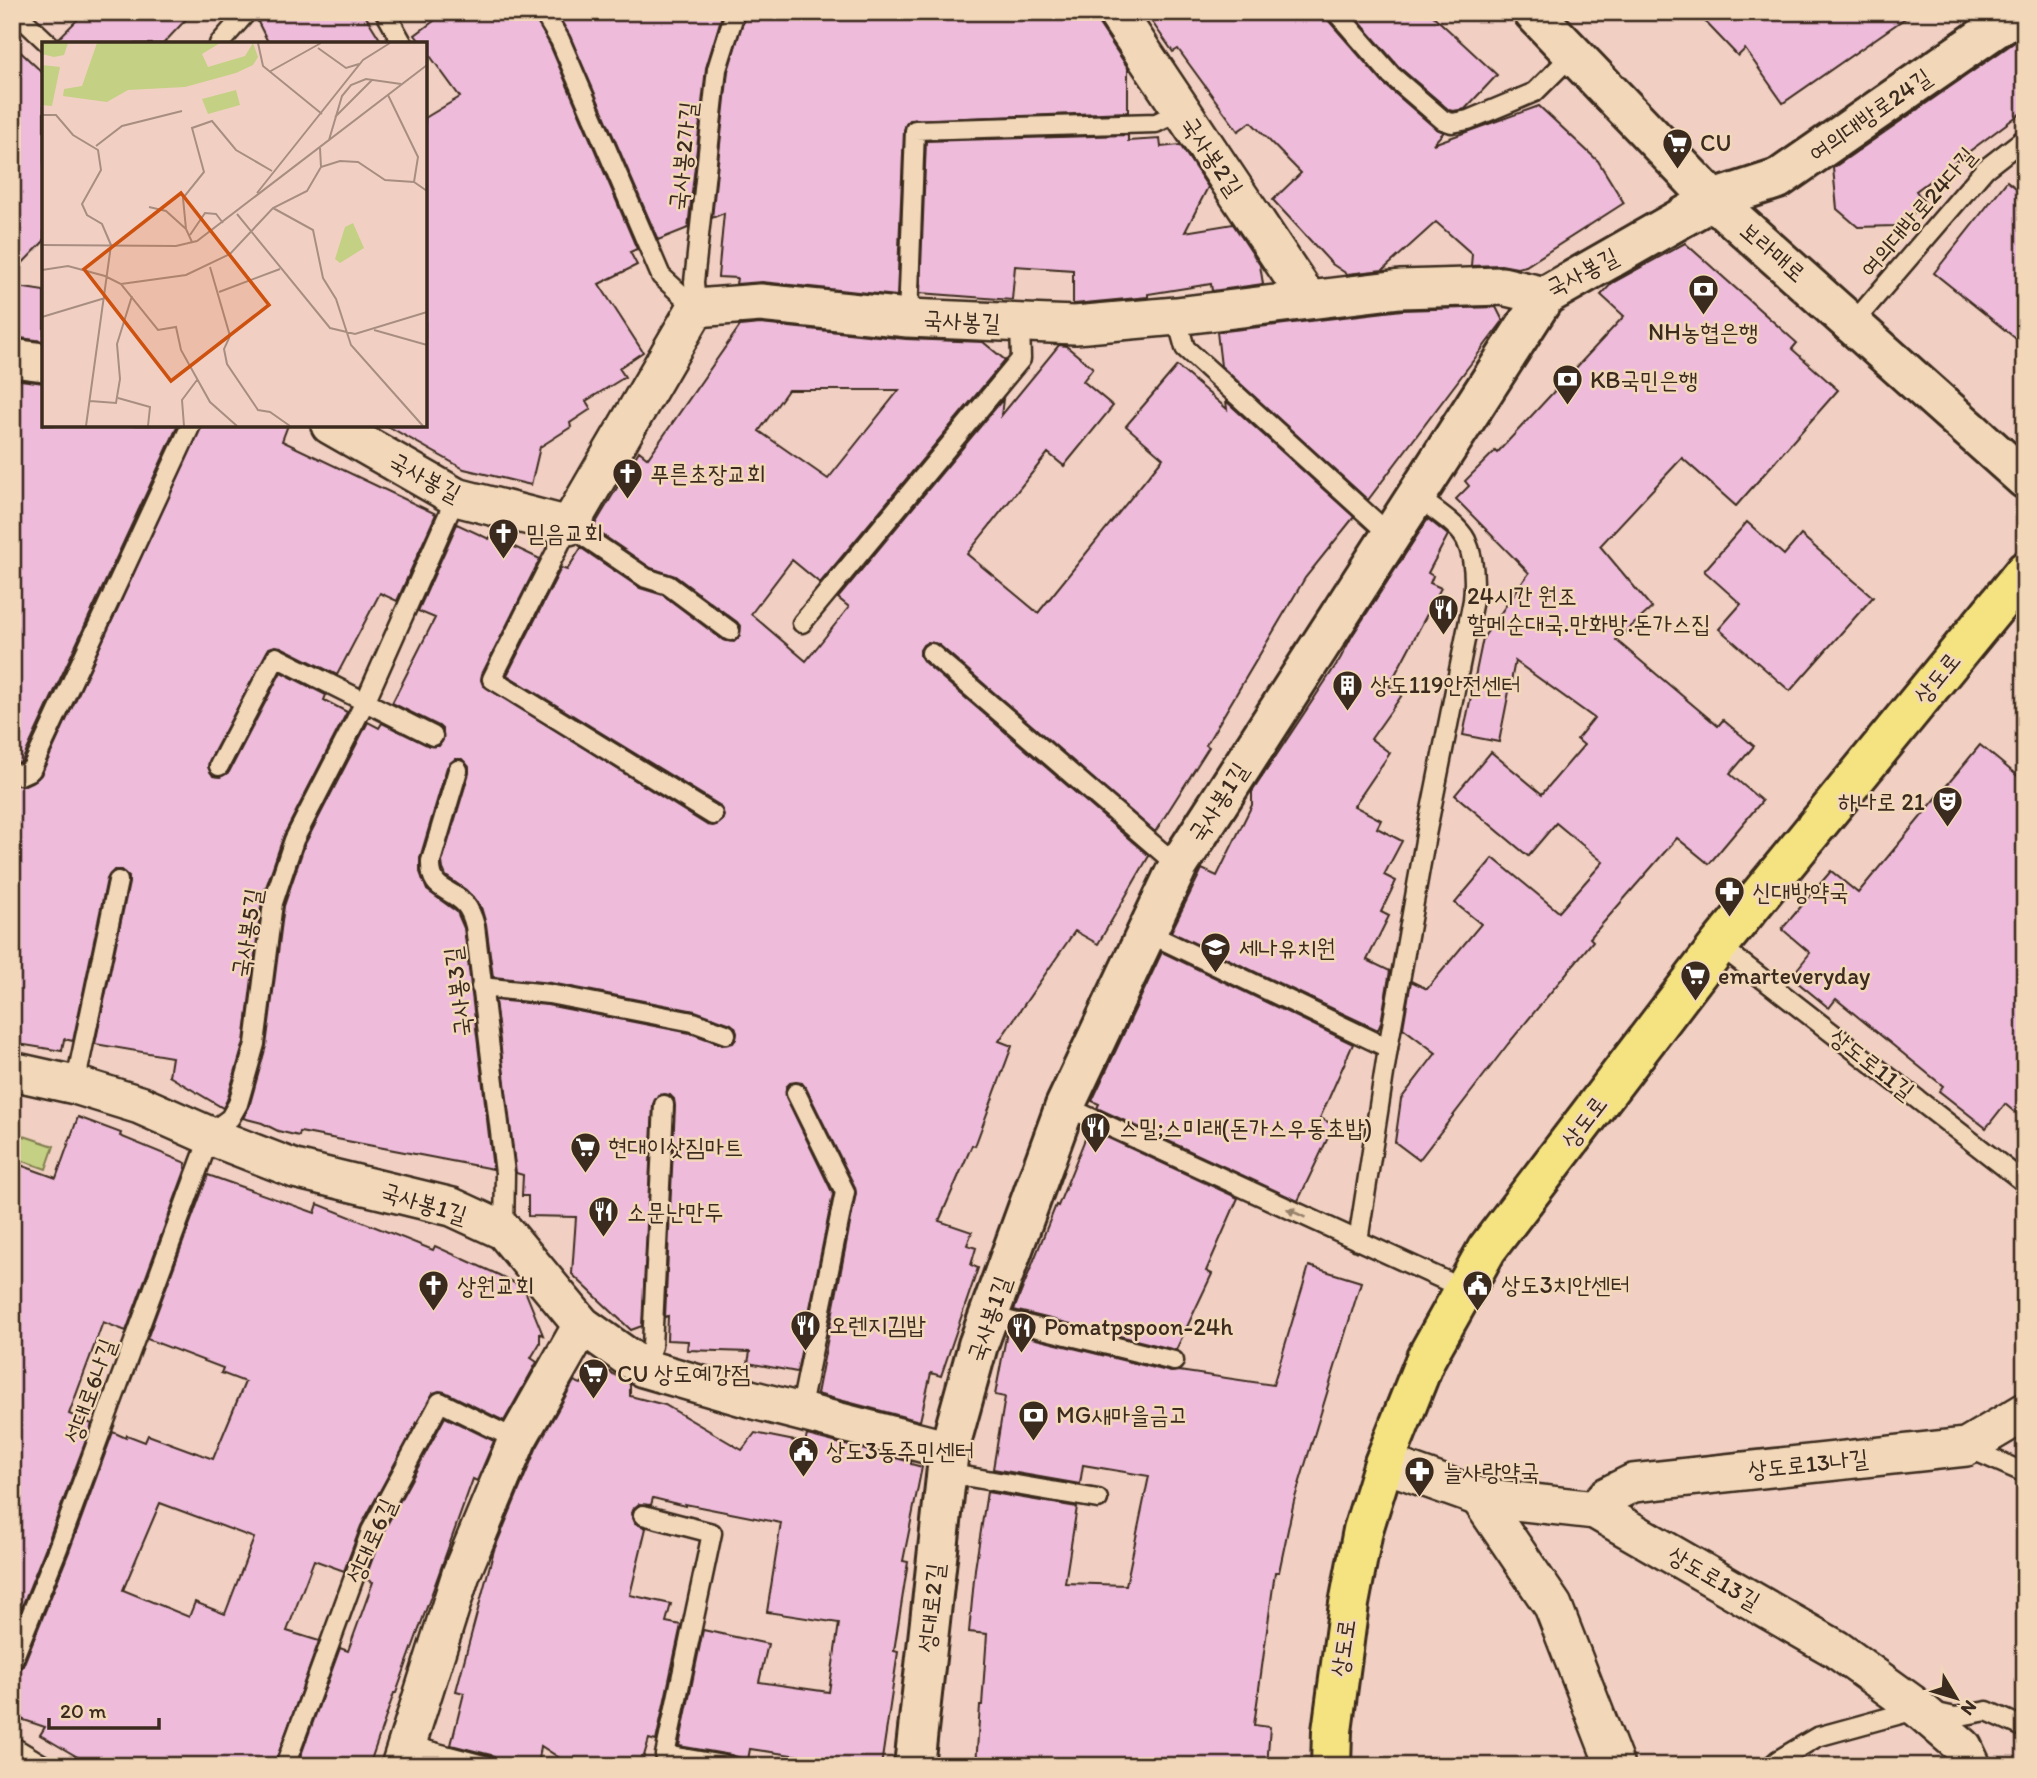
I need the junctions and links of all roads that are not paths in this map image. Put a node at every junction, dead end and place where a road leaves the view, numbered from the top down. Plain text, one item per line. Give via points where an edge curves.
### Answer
1 (16, 12) edge
2 (247, 12) edge
3 (385, 12) edge
4 (543, 12) edge
5 (735, 12) edge
6 (1116, 12) edge
7 (1336, 12) edge
8 (1533, 12) edge
9 (2019, 12) edge
10 (47, 42) edge
11 (221, 42) edge
12 (402, 42) edge
13 (1573, 54) junction
14 (1181, 111) junction
15 (2025, 138) edge
16 (1713, 200) junction
17 (1545, 296) junction
18 (1308, 299) junction
19 (696, 308) junction
20 (1176, 316) junction
21 (908, 318) junction
22 (1853, 323) junction
23 (1020, 324) junction
24 (12, 358) edge
25 (42, 362) edge
26 (190, 427) edge
27 (334, 427) edge
28 (2025, 479) edge
29 (1416, 496) junction
30 (456, 497) junction
31 (569, 526) junction
32 (1390, 535) junction
33 (2025, 571) edge
34 (802, 623) dead end
35 (730, 631) dead end
36 (931, 653) dead end
37 (365, 702) junction
38 (433, 736) dead end
39 (219, 766) dead end
40 (458, 770) dead end
41 (12, 772) edge
42 (713, 815) dead end
43 (1178, 866) junction
44 (118, 881) dead end
45 (1146, 932) junction
46 (1719, 945) junction
47 (481, 987) junction
48 (726, 1034) dead end
49 (1388, 1048) junction
50 (12, 1071) edge
51 (75, 1085) junction
52 (796, 1093) dead end
53 (664, 1105) dead end
54 (1065, 1106) junction
55 (210, 1136) junction
56 (2025, 1183) edge
57 (504, 1231) junction
58 (1358, 1241) junction
59 (1464, 1289) junction
60 (989, 1316) junction
61 (582, 1325) junction
62 (1174, 1361) dead end
63 (643, 1368) junction
64 (800, 1412) junction
65 (2025, 1412) edge
66 (517, 1440) junction
67 (1966, 1447) junction
68 (948, 1461) junction
69 (1384, 1463) junction
70 (2025, 1473) edge
71 (1479, 1497) junction
72 (1098, 1499) dead end
73 (1595, 1510) junction
74 (643, 1515) dead end
75 (12, 1662) edge
76 (1919, 1709) junction
77 (2025, 1728) edge
78 (12, 1746) edge
79 (404, 1756) edge
80 (46, 1766) edge
81 (285, 1766) edge
82 (487, 1766) edge
83 (729, 1766) edge
84 (914, 1766) edge
85 (1331, 1766) edge
86 (1615, 1766) edge
87 (1771, 1766) edge
88 (1972, 1766) edge

1 - 10 lane
2 - 11 lane
3 - 12 lane
4 - 19 lane via 560,40 661,276
5 - 19 lane, 국사봉2가길 via 717,69 694,282
6 - 14 street, 국사봉2길
7 - 13 lane via 1391,75 1452,123 1535,92
8 - 13 street, 보라매로
9 - 16 street, 여의대방로24길 via 1778,179
13 - 16 street, 보라매로
14 - 18 street, 국사봉2길
14 - 21 lane via 1156,123 915,130
15 - 22 lane, 여의대방로24다길 via 1985,169
16 - 17 street, 국사봉길
16 - 22 street, 보라매로
17 - 18 street, 국사봉길 via 1502,286 1400,289
17 - 29 street, 국사봉1길
18 - 20 street, 국사봉길
19 - 21 street, 국사봉길 via 760,303
19 - 31 street
20 - 23 street, 국사봉길 via 1075,325
20 - 32 lane via 1185,348
21 - 23 street, 국사봉길
22 - 28 street, 보라매로
23 - 34 lane via 1021,359
24 - 25 street
26 - 41 lane via 31,770 20,775
27 - 30 street, 국사봉길
29 - 32 street, 국사봉1길
29 - 49 lane via 1466,539 1475,574
30 - 31 street, 국사봉길
30 - 37 lane, 국사봉5길
31 - 35 lane via 646,578 668,585
31 - 42 lane via 492,679
32 - 43 street, 국사봉1길
33 - 46 main road, 상도로
36 - 43 lane
37 - 38 lane
37 - 39 lane via 276,657
37 - 55 lane, 국사봉5길 via 294,840 273,903 255,1044 238,1104
40 - 47 lane, 국사봉3길 via 430,873 472,914
43 - 45 street, 국사봉1길
44 - 51 lane
45 - 49 lane
45 - 54 street, 국사봉1길
46 - 56 lane, 상도로11길
46 - 59 main road, 상도로 via 1487,1249
47 - 48 lane via 693,1022
47 - 57 lane, 국사봉3길 via 505,1173
49 - 58 lane
50 - 51 street, 국사봉1길
51 - 55 street, 국사봉1길 via 140,1105
52 - 64 lane via 845,1192
53 - 63 lane via 652,1346
58 -> 54 lane
54 - 60 street, 국사봉1길
55 - 57 street, 국사봉1길 via 295,1168 452,1207
55 - 75 lane, 성대로6나길
57 - 61 street, 국사봉1길
58 - 59 lane
59 - 69 main road, 상도로 via 1426,1358
60 - 62 lane
60 - 68 street, 국사봉1길
61 - 63 street, 국사봉1길
61 - 66 street
63 - 64 street, 국사봉1길
64 - 68 street, 국사봉1길
65 - 67 street
66 - 79 street via 461,1574
66 - 81 lane, 성대로6길 via 440,1402 371,1531
67 - 70 lane, 상도로13나길
67 - 73 street, 상도로13나길 via 1633,1483 1607,1496
68 - 72 lane
68 - 84 street, 성대로2길
69 - 71 street, 상도로13길
69 - 85 main road, 상도로 via 1363,1530 1349,1604
71 - 73 street, 상도로13길
71 - 86 street via 1553,1606
73 - 76 street, 상도로13길 via 1836,1649
74 - 83 lane via 712,1532 665,1755
76 - 77 lane, 상도로13길 via 1955,1717 1987,1711
76 - 87 lane via 1817,1737
76 - 88 street via 1962,1747
78 - 80 lane
79 - 82 lane

